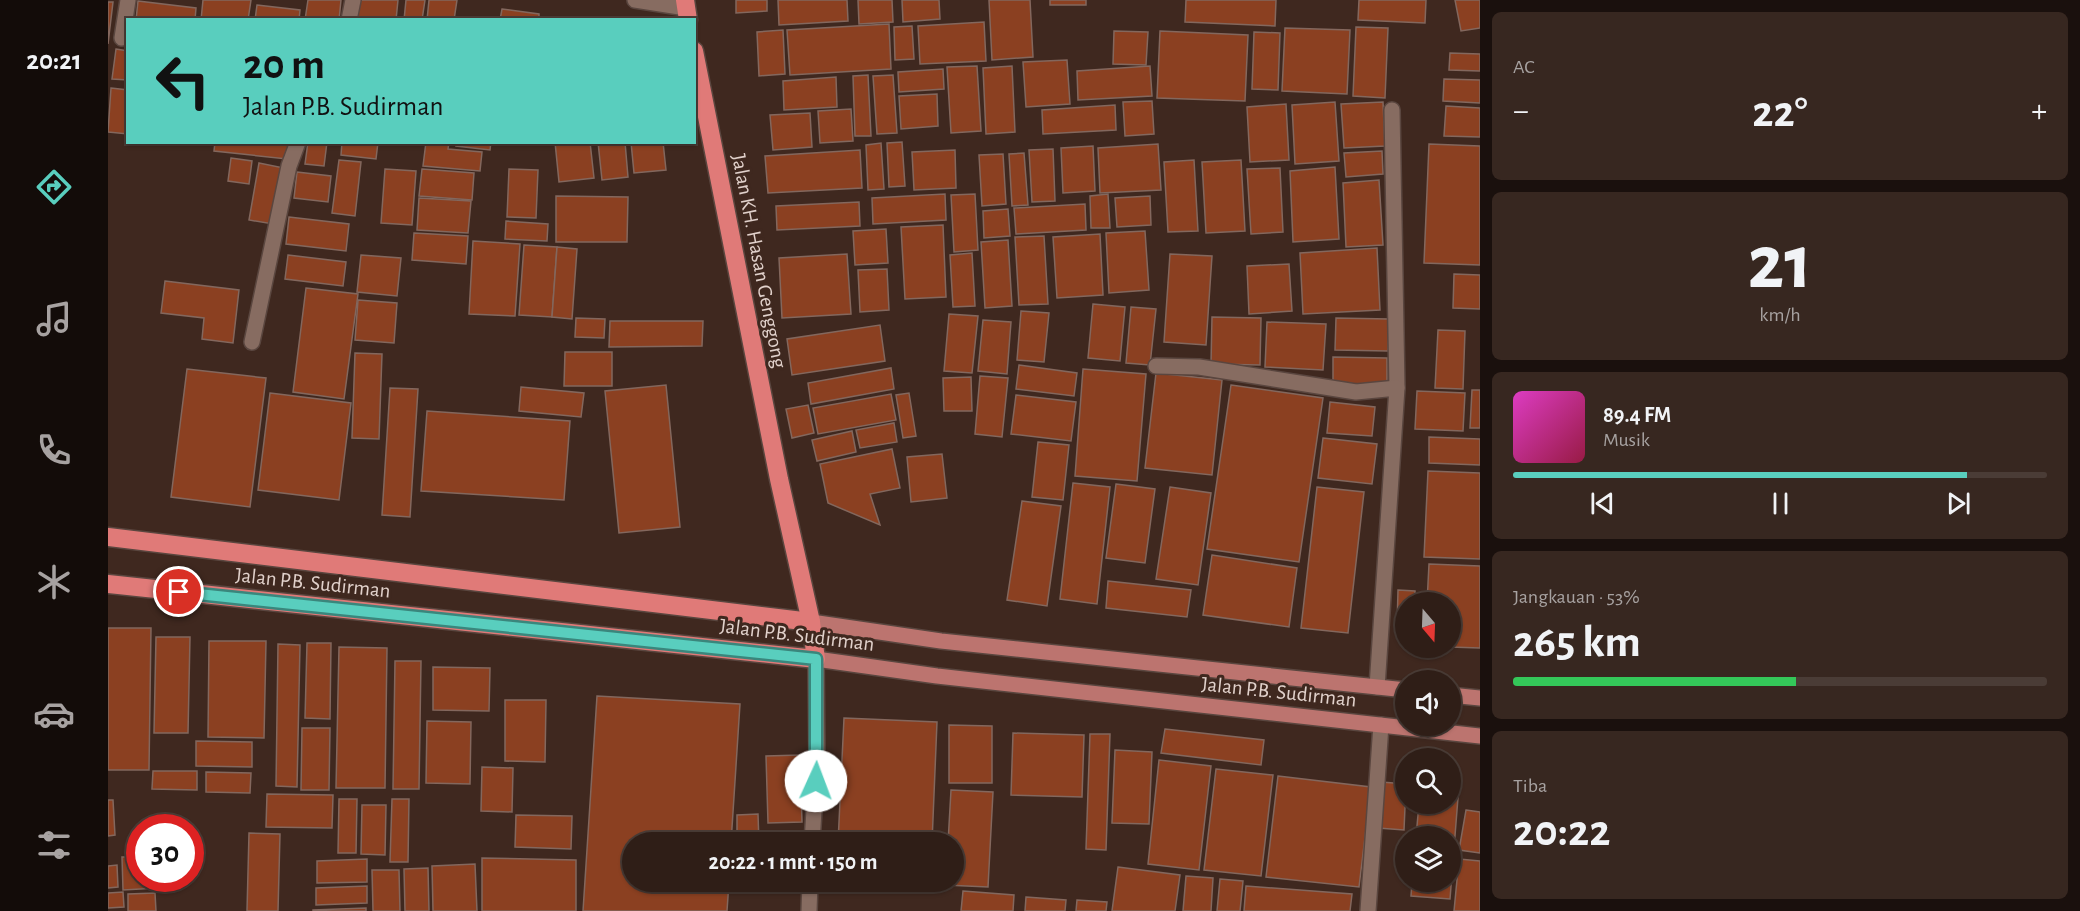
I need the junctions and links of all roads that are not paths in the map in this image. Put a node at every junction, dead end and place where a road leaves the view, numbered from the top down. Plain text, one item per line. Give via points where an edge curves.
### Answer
1 (128, 0) edge
2 (353, 0) edge
3 (635, 0) edge
4 (686, 9) edge
5 (350, 18) edge
6 (122, 38) dead end
7 (696, 61) edge
8 (1392, 110) dead end
9 (297, 144) edge
10 (252, 342) dead end
11 (1156, 366) dead end
12 (1396, 388) junction
13 (108, 537) edge
14 (108, 584) edge
15 (811, 622) junction
16 (816, 659) junction
17 (1377, 687) junction
18 (1395, 689) edge
19 (1461, 696) edge
20 (1480, 698) edge
21 (1381, 726) junction
22 (1480, 736) edge
23 (813, 832) edge
24 (810, 892) edge
25 (809, 911) edge
26 (1368, 911) edge

1 - 6 street
2 - 5 street
3 - 4 street
7 - 15 highway, Jalan KH. Hasan Genggong
8 - 12 street
9 - 10 street via 289,166
11 - 12 street via 1199,367 1356,392
12 - 17 street
13 - 15 highway, Jalan P.B. Sudirman
14 - 16 highway, Jalan P.B. Sudirman
15 - 16 highway, Jalan KH. Hasan Genggong
15 - 17 main road, Jalan P.B. Sudirman via 940,641
16 - 21 main road, Jalan P.B. Sudirman
16 - 23 street
17 - 18 main road, Jalan P.B. Sudirman
19 - 20 main road
21 - 22 main road, Jalan P.B. Sudirman
21 - 26 street
24 - 25 street

